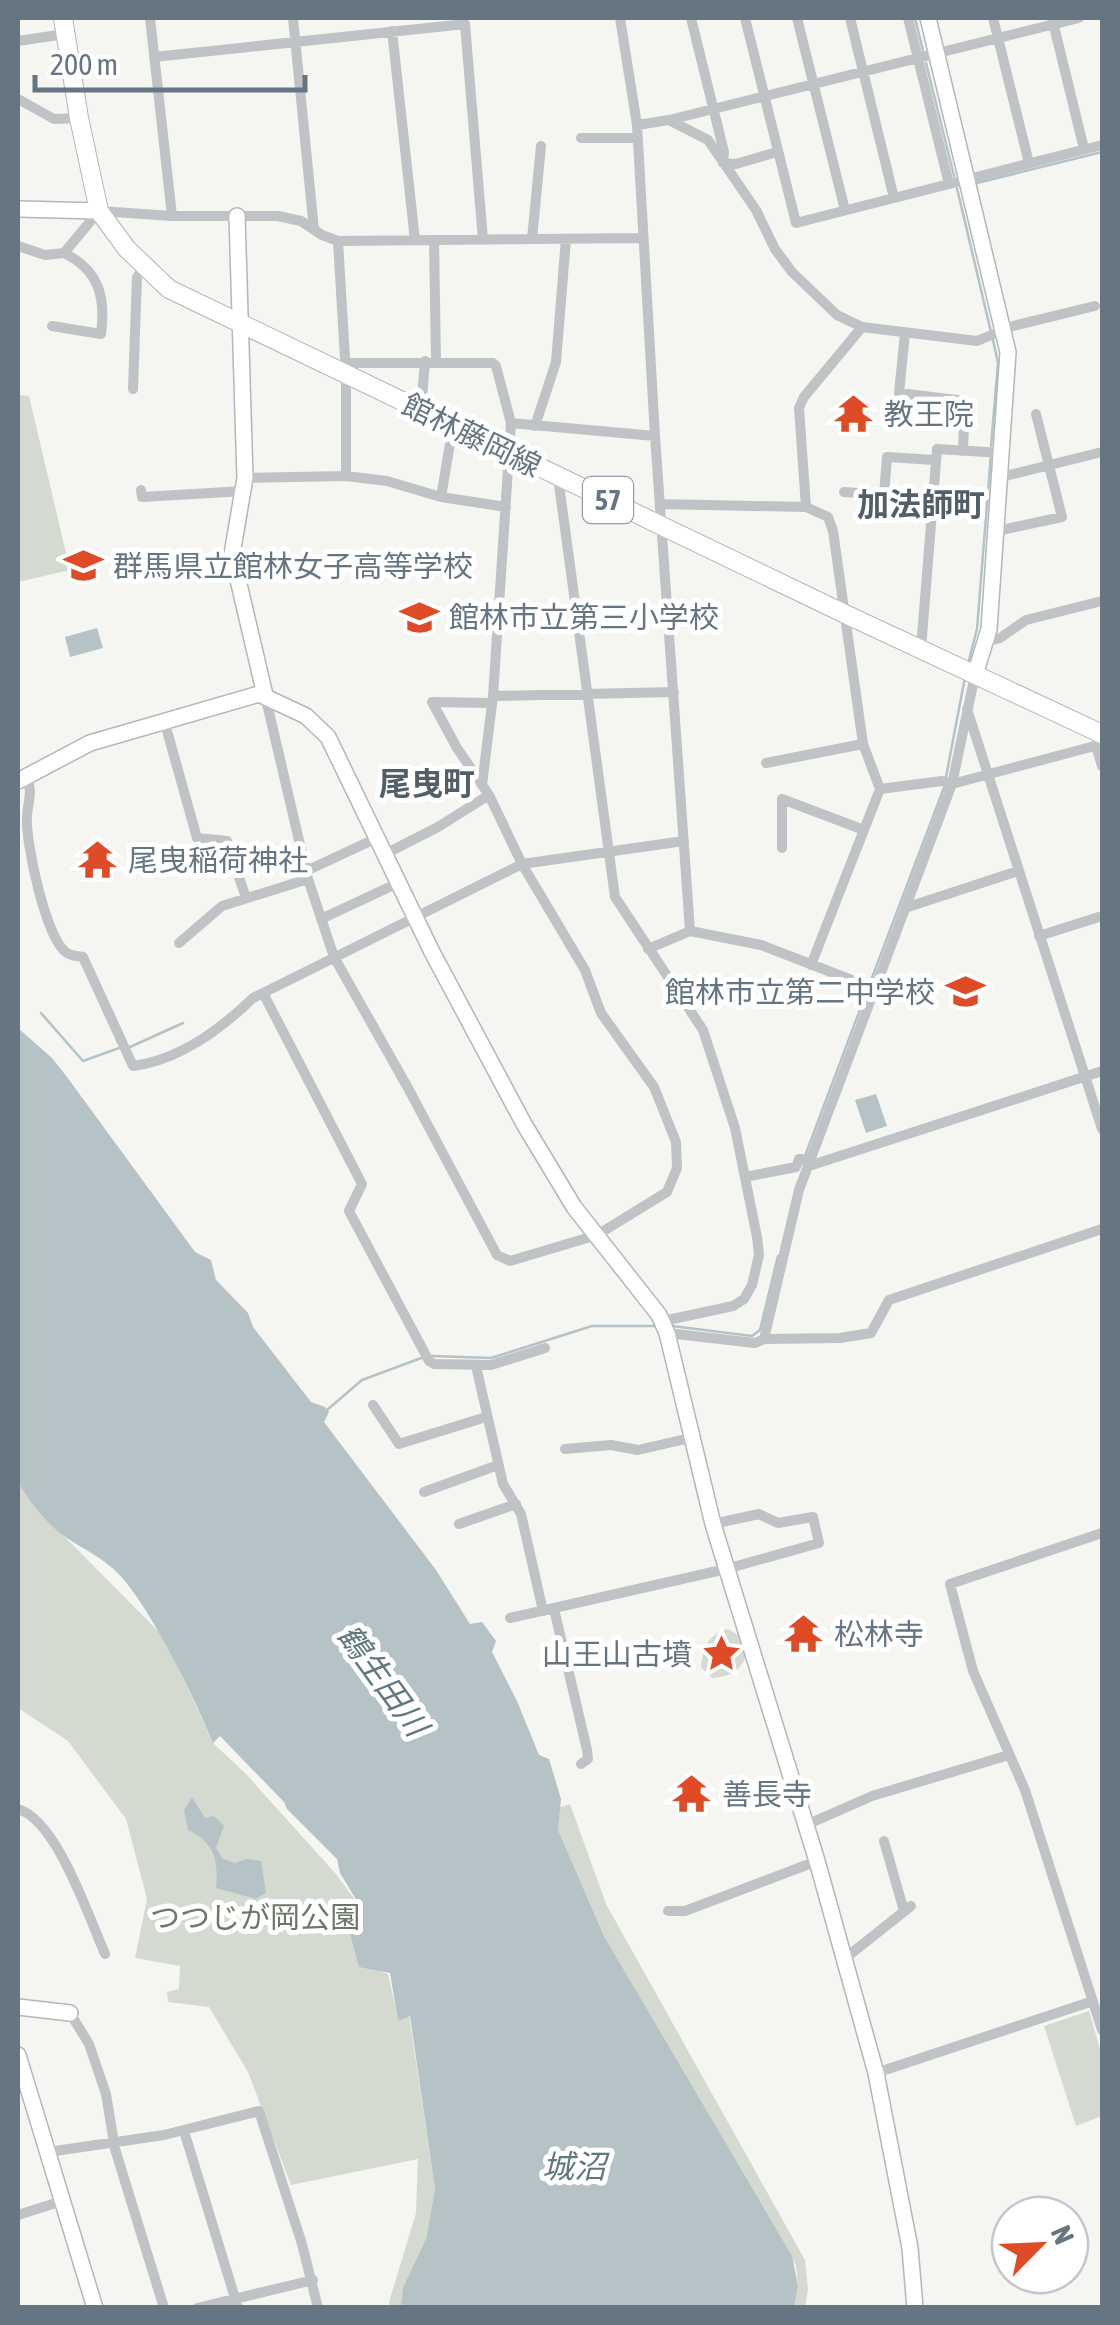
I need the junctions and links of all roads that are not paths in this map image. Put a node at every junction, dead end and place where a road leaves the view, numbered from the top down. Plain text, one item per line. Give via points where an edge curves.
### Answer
1 (150, 18) edge
2 (294, 18) edge
3 (367, 18) edge
4 (620, 18) edge
5 (692, 18) edge
6 (745, 18) edge
7 (797, 18) edge
8 (850, 18) edge
9 (908, 18) edge
10 (928, 18) edge
11 (993, 18) edge
12 (1080, 18) edge
13 (1052, 20) edge
14 (64, 26) edge
15 (392, 31) junction
16 (368, 33) junction
17 (998, 36) junction
18 (18, 41) edge
19 (296, 41) junction
20 (937, 51) junction
21 (918, 56) junction
22 (154, 57) junction
23 (863, 70) junction
24 (813, 83) junction
25 (764, 96) junction
26 (18, 99) edge
27 (714, 108) junction
28 (79, 118) junction
29 (670, 120) junction
30 (636, 124) junction
31 (581, 138) dead end
32 (637, 138) junction
33 (1102, 144) edge
34 (541, 146) dead end
35 (1084, 150) junction
36 (777, 152) junction
37 (723, 163) junction
38 (1029, 163) junction
39 (968, 179) junction
40 (948, 184) junction
41 (894, 198) junction
42 (18, 210) edge
43 (844, 210) junction
44 (99, 211) junction
45 (172, 216) junction
46 (237, 216) junction
47 (314, 230) junction
48 (643, 238) junction
49 (532, 239) junction
50 (566, 239) junction
51 (338, 240) junction
52 (415, 240) junction
53 (434, 240) junction
54 (483, 240) junction
55 (18, 246) edge
56 (64, 253) junction
57 (144, 268) junction
58 (1095, 306) dead end
59 (241, 324) junction
60 (52, 326) dead end
61 (862, 327) junction
62 (1005, 331) junction
63 (904, 333) junction
64 (430, 361) junction
65 (346, 369) junction
66 (133, 389) dead end
67 (421, 410) junction
68 (1036, 414) dead end
69 (510, 422) junction
70 (453, 426) junction
71 (535, 426) junction
72 (654, 436) junction
73 (963, 450) junction
74 (1102, 452) edge
75 (509, 453) junction
76 (1003, 453) junction
77 (935, 460) junction
78 (1049, 465) junction
79 (346, 476) junction
80 (558, 476) junction
81 (1001, 478) junction
82 (244, 485) junction
83 (141, 490) dead end
84 (844, 492) dead end
85 (884, 495) junction
86 (440, 497) junction
87 (933, 498) junction
88 (660, 504) junction
89 (506, 507) junction
90 (806, 507) junction
91 (662, 525) junction
92 (997, 531) junction
93 (1102, 601) edge
94 (844, 613) junction
95 (986, 642) junction
96 (921, 649) junction
97 (976, 675) junction
98 (674, 692) junction
99 (264, 694) junction
100 (588, 695) junction
101 (492, 699) junction
102 (966, 708) junction
103 (164, 720) junction
104 (1100, 741) edge
105 (863, 744) junction
106 (766, 763) dead end
107 (1102, 766) edge
108 (988, 775) junction
109 (22, 779) edge
110 (952, 784) junction
111 (880, 789) junction
112 (486, 790) junction
113 (864, 830) junction
114 (684, 842) junction
115 (381, 846) junction
116 (782, 848) dead end
117 (608, 851) junction
118 (522, 864) junction
119 (1018, 871) junction
120 (307, 875) junction
121 (398, 883) junction
122 (246, 898) junction
123 (905, 908) junction
124 (1102, 916) edge
125 (414, 917) junction
126 (321, 919) junction
127 (690, 931) junction
128 (1040, 936) junction
129 (178, 943) dead end
130 (648, 949) junction
131 (334, 956) junction
132 (811, 965) junction
133 (876, 989) junction
134 (263, 993) junction
135 (1102, 1072) edge
136 (1086, 1077) junction
137 (1102, 1129) edge
138 (810, 1163) junction
139 (744, 1177) junction
140 (1102, 1229) edge
141 (597, 1236) junction
142 (665, 1327) junction
143 (764, 1340) junction
144 (545, 1348) dead end
145 (476, 1366) junction
146 (373, 1405) dead end
147 (486, 1417) junction
148 (690, 1438) junction
149 (565, 1449) dead end
150 (498, 1465) junction
151 (424, 1492) dead end
152 (516, 1504) junction
153 (458, 1524) dead end
154 (713, 1524) junction
155 (1102, 1533) edge
156 (726, 1569) junction
157 (548, 1610) junction
158 (510, 1618) dead end
159 (1009, 1755) junction
160 (581, 1764) dead end
161 (18, 1808) edge
162 (806, 1826) junction
163 (884, 1841) dead end
164 (817, 1860) junction
165 (668, 1911) dead end
166 (104, 1954) dead end
167 (842, 1961) junction
168 (1093, 2001) junction
169 (18, 2008) edge
170 (70, 2013) joint
171 (1102, 2030) edge
172 (18, 2055) edge
173 (876, 2073) junction
174 (184, 2130) junction
175 (113, 2141) junction
176 (48, 2152) junction
177 (62, 2201) junction
178 (18, 2215) edge
179 (313, 2280) junction
180 (236, 2303) edge
181 (95, 2308) edge
182 (164, 2308) edge
183 (197, 2308) edge
184 (318, 2308) edge
185 (914, 2308) edge

1 - 22 street
2 - 19 street
3 - 16 street
4 - 30 street
5 - 27 street
6 - 25 street
7 - 24 street
8 - 23 street
9 - 21 street
10 - 20 street
11 - 17 street
12 - 13 street
13 - 17 street
13 - 35 street
14 - 18 street
14 - 28 main road, 館林藤岡線 / 57
15 - 16 street
15 - 52 street
15 - 54 street via 465,24
16 - 19 street
17 - 20 street
17 - 38 street
19 - 22 street
19 - 47 street
20 - 21 street
20 - 39 street
21 - 23 street
21 - 40 street
22 - 45 street
23 - 24 street
23 - 41 street
24 - 25 street
24 - 43 street
25 - 27 street
25 - 36 street
26 - 28 street via 54,119
27 - 29 street
27 - 37 street
28 - 44 main road, 館林藤岡線 / 57
29 - 30 street
29 - 37 street via 708,140
30 - 32 street
31 - 32 street
32 - 48 street
33 - 35 street
34 - 49 street
35 - 38 street
36 - 37 street
36 - 43 street via 796,222
37 - 61 street via 792,272 837,315
38 - 39 street
39 - 40 street
39 - 62 street
40 - 41 street
41 - 43 street
42 - 44 street
44 - 45 street
44 - 56 street
44 - 57 main road, 館林藤岡線 / 57
45 - 46 street
46 - 47 street via 292,218
46 - 59 street
47 - 51 street
48 - 50 street
48 - 72 street
49 - 50 street
49 - 54 street
50 - 71 street via 556,362
51 - 52 street
51 - 65 street
52 - 53 street
53 - 54 street
53 - 64 street
55 - 56 street
56 - 60 street via 96,280 103,318 100,334
57 - 59 main road, 館林藤岡線 / 57 via 169,289
57 - 66 street via 137,277
58 - 62 street
59 - 65 main road, 館林藤岡線 / 57
59 - 82 street
61 - 63 street
61 - 90 street via 798,408
62 - 63 street via 978,341
62 - 76 street
63 - 73 street via 899,393 966,401
64 - 65 street
64 - 67 street
64 - 69 street via 493,363
65 - 67 main road, 館林藤岡線 / 57
65 - 79 street
67 - 70 main road, 館林藤岡線 / 57
68 - 78 street
69 - 71 street
69 - 75 street
70 - 75 main road, 館林藤岡線 / 57
70 - 86 street
71 - 72 street
72 - 88 street
73 - 76 street
73 - 77 street via 936,449
74 - 78 street
75 - 80 main road, 館林藤岡線 / 57
75 - 89 street
76 - 81 street
77 - 85 street via 888,457
77 - 87 street
78 - 81 street
78 - 92 street via 1062,517
79 - 82 street
79 - 86 street via 387,480
80 - 91 main road, 館林藤岡線 / 57
80 - 100 street
81 - 92 street
82 - 83 street via 142,496
82 - 99 street via 232,554
84 - 85 street
85 - 87 street
86 - 89 street
87 - 96 street
88 - 90 street
88 - 91 street
89 - 101 street
90 - 94 street via 828,517 832,527
91 - 94 main road, 館林藤岡線 / 57
91 - 98 street
92 - 95 street
93 - 95 street via 1026,620
94 - 96 main road, 館林藤岡線 / 57
94 - 105 street
95 - 97 street
96 - 97 main road, 館林藤岡線 / 57
97 - 102 street
97 - 104 main road, 館林藤岡線 / 57
98 - 100 street
98 - 114 street
99 - 103 street
99 - 115 street via 324,730
99 - 120 street
100 - 101 street
100 - 117 street
101 - 112 street
101 - 112 street via 432,702
102 - 108 street
102 - 110 street
103 - 109 street via 90,743
103 - 122 street via 197,838 227,841
104 - 107 street
104 - 108 street
105 - 106 street
105 - 111 street
108 - 110 street
108 - 119 street
109 - 134 street via 32,789 26,816 53,936 67,953 82,957 133,1066 219,1031
110 - 111 street
110 - 123 street
111 - 113 street
112 - 115 street via 438,828
112 - 118 street
113 - 116 street via 782,800
113 - 132 street
114 - 117 street
114 - 127 street
115 - 120 street
115 - 121 street
117 - 118 street
117 - 130 street via 615,897
118 - 125 street
118 - 141 street via 585,970 601,1013 654,1087 676,1142 677,1168 667,1192
119 - 123 street
119 - 128 street
120 - 122 street
120 - 126 street
121 - 125 street
121 - 126 street
122 - 129 street via 222,906
123 - 133 street
124 - 128 street
125 - 131 street
125 - 141 street via 524,1124
126 - 131 street
127 - 130 street
127 - 132 street
128 - 136 street
130 - 139 street via 703,1030 736,1128
131 - 134 street
131 - 141 street via 497,1255 510,1261
132 - 133 street
133 - 138 street
134 - 145 street via 362,1184 351,1218 426,1356 434,1364
135 - 136 street
136 - 137 street
136 - 138 street
138 - 139 street via 799,1159 796,1167
138 - 143 street
139 - 142 street via 758,1255 752,1285 733,1306
140 - 143 street via 889,1300 871,1333
141 - 142 street
142 - 143 street
142 - 148 street
144 - 145 street
145 - 147 street
146 - 147 street via 399,1444
147 - 150 street
148 - 149 street via 638,1450
148 - 154 street
150 - 151 street
150 - 152 street
152 - 153 street
152 - 157 street
154 - 156 street
154 - 156 street via 759,1514 778,1523 813,1517 820,1543
155 - 159 street via 950,1584 974,1671
156 - 157 street
156 - 162 street
157 - 158 street
157 - 160 street via 587,1750
159 - 162 street via 872,1796
159 - 168 street
161 - 166 street via 38,1820 62,1857
162 - 164 street
163 - 167 street via 908,1909
164 - 165 street via 685,1911
164 - 167 street
167 - 173 street
168 - 171 street
168 - 173 street
169 - 170 street
170 - 175 street via 106,2094
172 - 176 street
173 - 185 street via 908,2234
174 - 175 street
174 - 179 street via 259,2111
174 - 180 street
175 - 176 street
175 - 182 street
176 - 177 street
177 - 178 street
177 - 181 street
179 - 180 street
179 - 184 street
180 - 183 street

